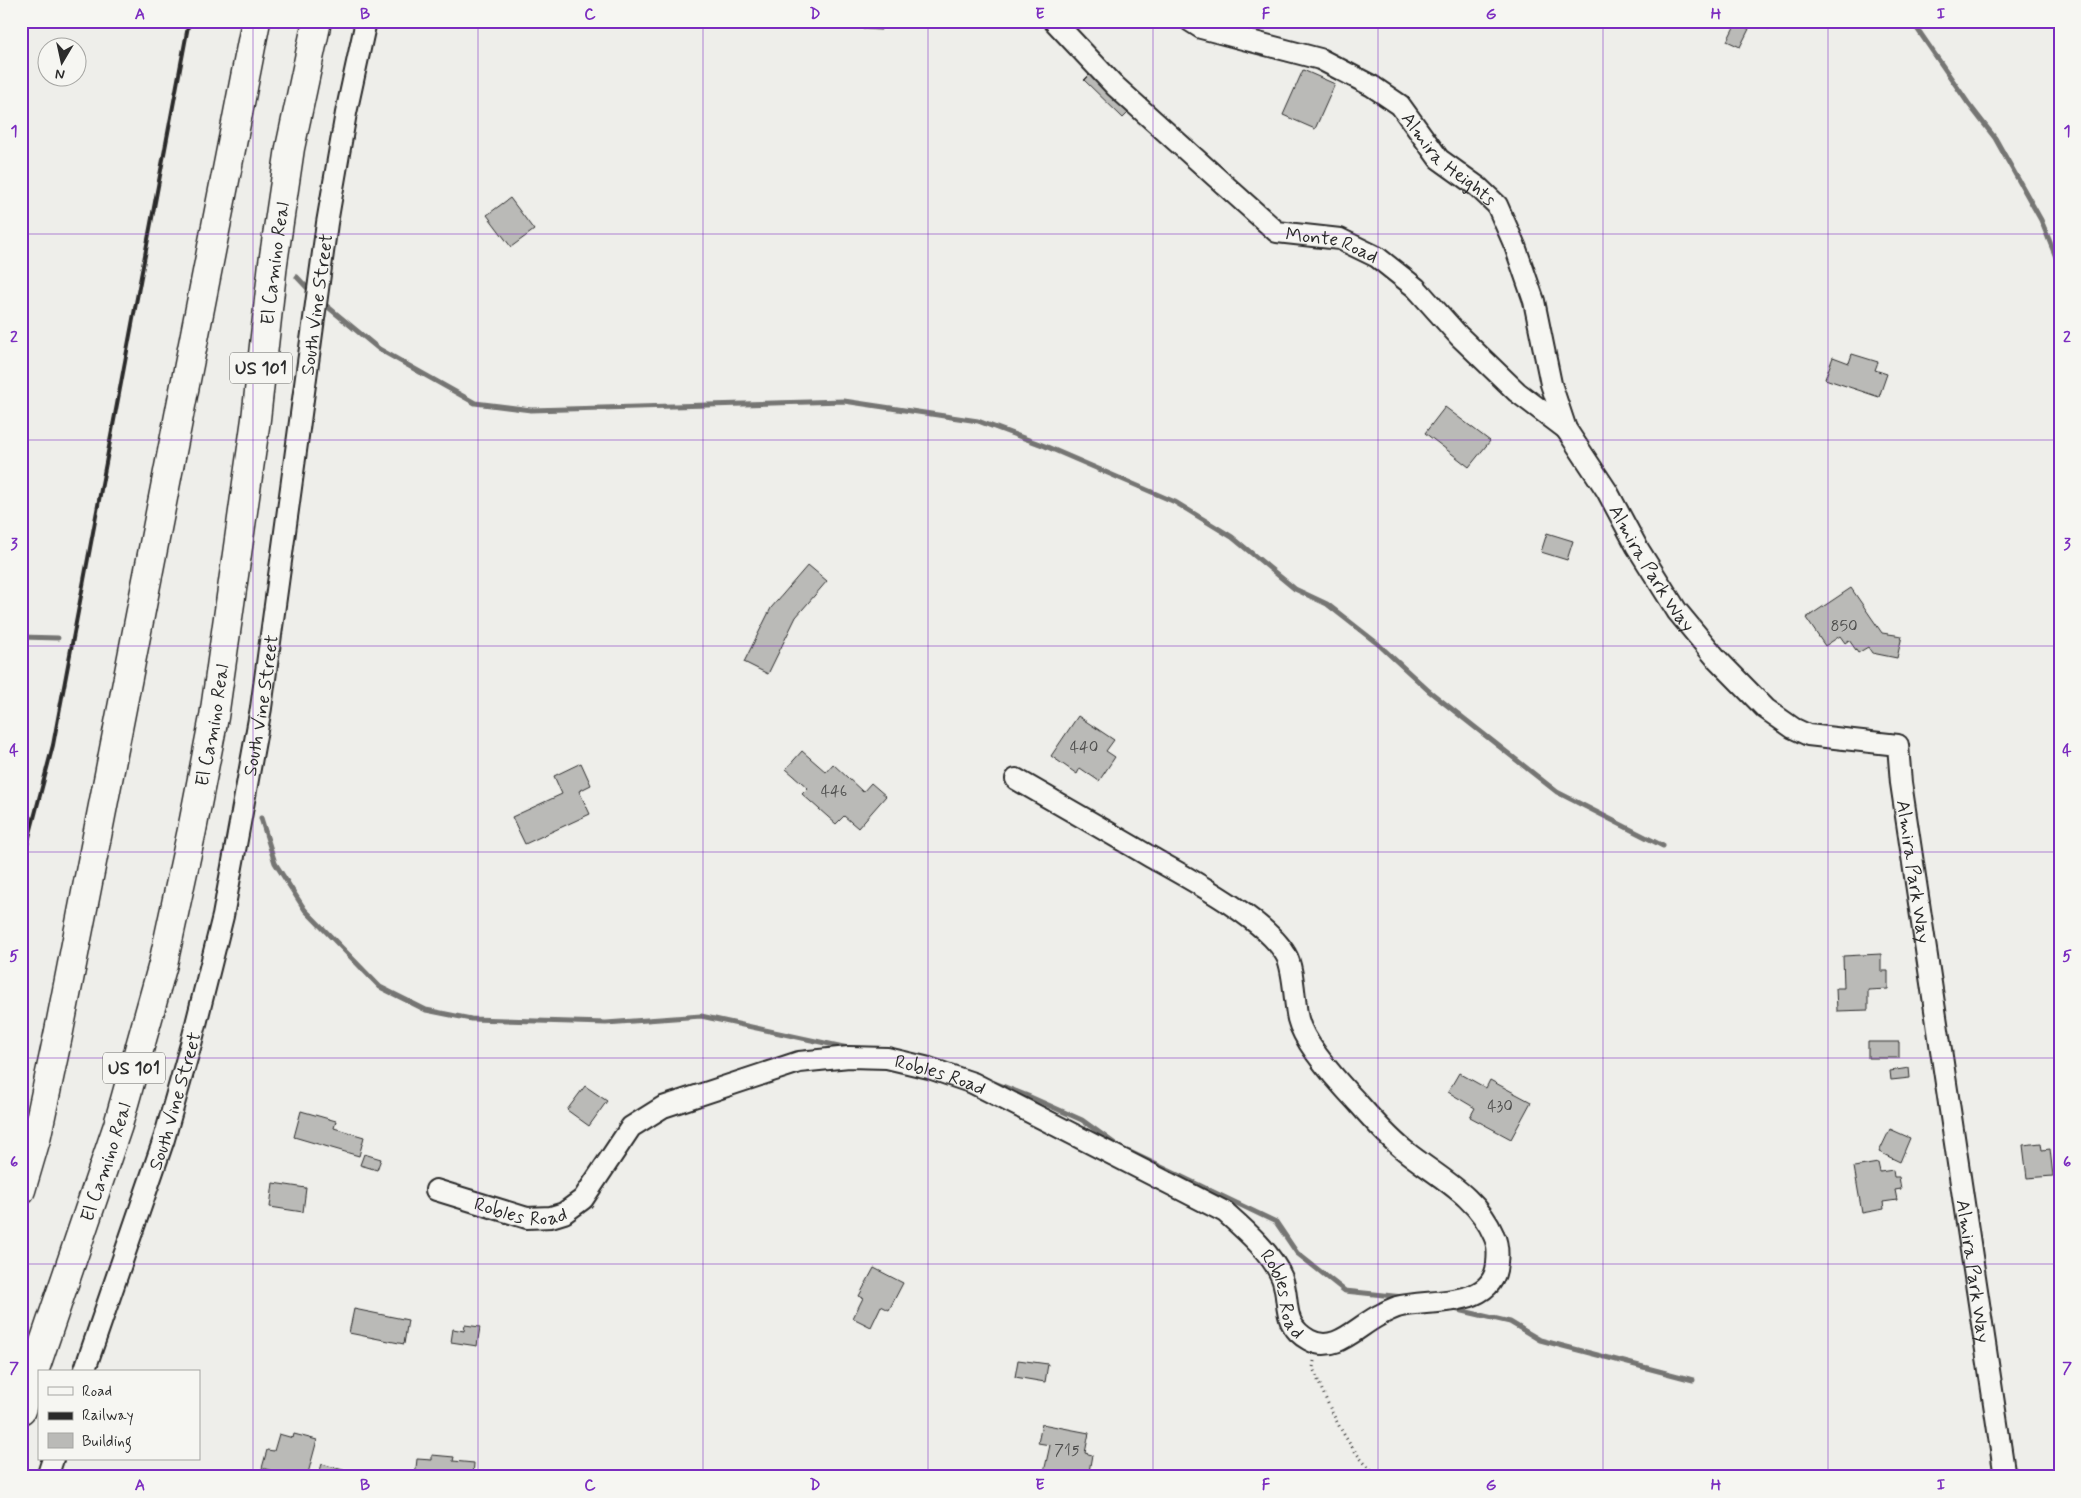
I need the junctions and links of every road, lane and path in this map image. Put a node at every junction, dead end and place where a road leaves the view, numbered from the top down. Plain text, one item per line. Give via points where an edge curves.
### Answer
1 (256, 21) edge
2 (317, 21) edge
3 (366, 21) edge
4 (1054, 21) edge
5 (1190, 21) edge
6 (1566, 429) junction
7 (1016, 779) dead end
8 (36, 1140) junction
9 (21, 1174) edge
10 (21, 1190) edge
11 (436, 1190) dead end
12 (1316, 1343) junction
13 (85, 1370) edge
14 (21, 1410) edge
15 (53, 1460) edge
16 (47, 1477) edge
17 (1378, 1477) edge
18 (2005, 1477) edge

1 - 8 highway
2 - 14 highway, El Camino Real / US 101 via 290,148 214,717 192,830 163,964 118,1125
3 - 13 street, South Vine Street via 327,223 251,773 223,916 192,1044 164,1138
4 - 6 street, Monte Road via 1115,86 1277,232 1340,239 1377,257 1416,288 1459,336 1517,392
5 - 6 street, Almira Heights via 1201,28 1320,59 1372,86 1400,105 1439,159 1478,186 1497,205 1534,301 1551,384
6 - 18 street, Almira Park Way via 1678,611 1716,658 1766,709 1808,735 1898,744
7 - 12 street, Robles Road via 1196,884 1253,921 1276,942 1288,956 1298,1022 1312,1047 1358,1103 1404,1149 1454,1186 1481,1212 1495,1237 1498,1251 1495,1276 1488,1287 1452,1301 1396,1307 1349,1336 1335,1342
8 - 9 highway
8 - 10 highway
11 - 12 street, Robles Road via 527,1218 551,1218 583,1199 631,1128 663,1107 799,1062 849,1057 886,1058 973,1083 1225,1212 1256,1240 1282,1278 1288,1318 1299,1334
12 - 17 path via 1313,1368 1332,1416 1364,1464
15 - 16 street

